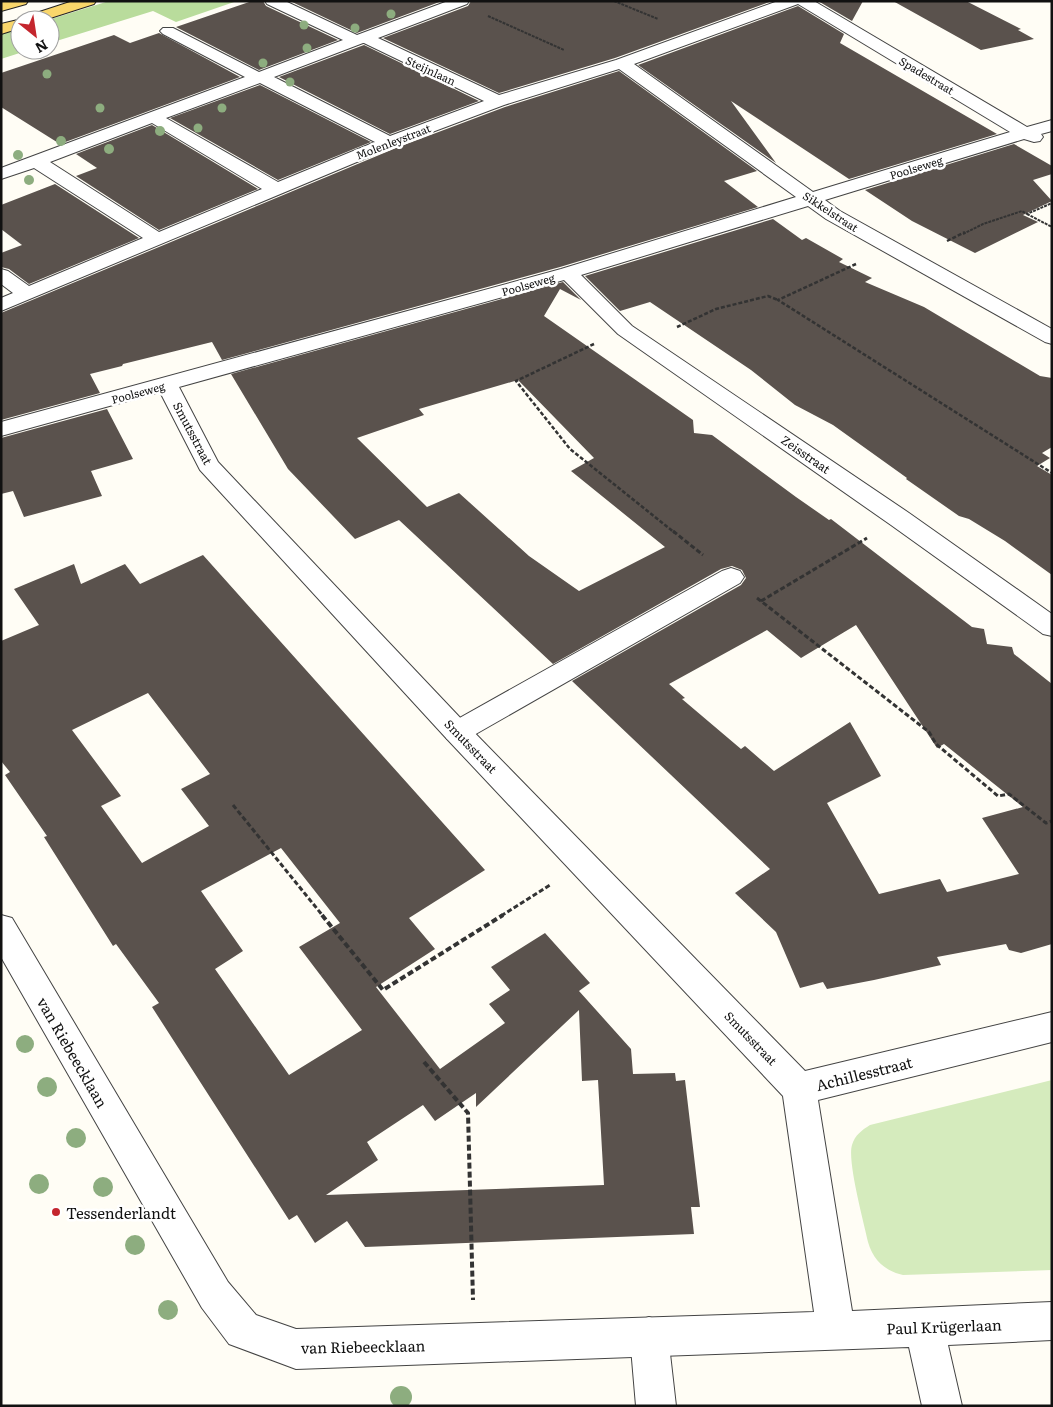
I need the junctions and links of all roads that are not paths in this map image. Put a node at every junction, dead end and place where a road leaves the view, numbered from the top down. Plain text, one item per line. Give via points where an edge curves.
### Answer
1 (21, 1) edge
2 (89, 1) edge
3 (272, 1) edge
4 (793, 1) edge
5 (803, 1) edge
6 (449, 3) edge
7 (1, 8) edge
8 (60, 10) edge
9 (168, 31) dead end
10 (361, 40) junction
11 (622, 63) junction
12 (260, 77) junction
13 (498, 102) junction
14 (153, 117) junction
15 (1052, 124) edge
16 (1024, 133) junction
17 (389, 142) junction
18 (1052, 144) edge
19 (36, 161) junction
20 (1, 174) edge
21 (276, 189) junction
22 (812, 199) junction
23 (157, 239) junction
24 (568, 273) junction
25 (1, 275) edge
26 (28, 294) junction
27 (1, 305) edge
28 (1052, 338) edge
29 (167, 384) junction
30 (1, 429) edge
31 (731, 577) dead end
32 (1052, 627) edge
33 (457, 732) junction
34 (1, 928) edge
35 (1052, 1028) edge
36 (798, 1089) junction
37 (1052, 1321) edge
38 (924, 1326) junction
39 (836, 1331) junction
40 (649, 1336) junction
41 (656, 1406) edge
42 (942, 1406) edge

1 - 7 main road
2 - 8 main road
3 - 10 street, Steijnlaan
4 - 11 street, Molenleystraat
5 - 16 street, Spadestraat
6 - 10 street
9 - 12 street
10 - 12 street
10 - 13 street, Steijnlaan
11 - 13 street, Molenleystraat
11 - 22 street, Sikkelstraat
12 - 14 street
12 - 17 street
13 - 17 street, Molenleystraat
14 - 19 street
14 - 21 street
15 - 16 street, Poolseweg
16 - 18 street, Spadestraat
16 - 22 street, Poolseweg
17 - 21 street, Molenleystraat
19 - 20 street
19 - 23 street
21 - 23 street, Molenleystraat
22 - 24 street, Poolseweg
22 - 28 street, Sikkelstraat
23 - 26 street, Molenleystraat
24 - 29 street, Poolseweg
24 - 32 street, Zeisstraat via 625,330
25 - 26 street
26 - 27 street, Molenleystraat
29 - 30 street, Poolseweg
29 - 33 street, Smutsstraat via 208,465
31 - 33 street
33 - 36 street, Smutsstraat
34 - 40 street, van Riebeecklaan via 215,1295 243,1330 296,1348
35 - 36 street, Achillesstraat
36 - 39 street, Achillesstraat
37 - 38 street, Paul Krügerlaan
38 - 39 street, Paul Krügerlaan
38 - 42 street
39 - 40 street, van Riebeecklaan
40 - 41 street

